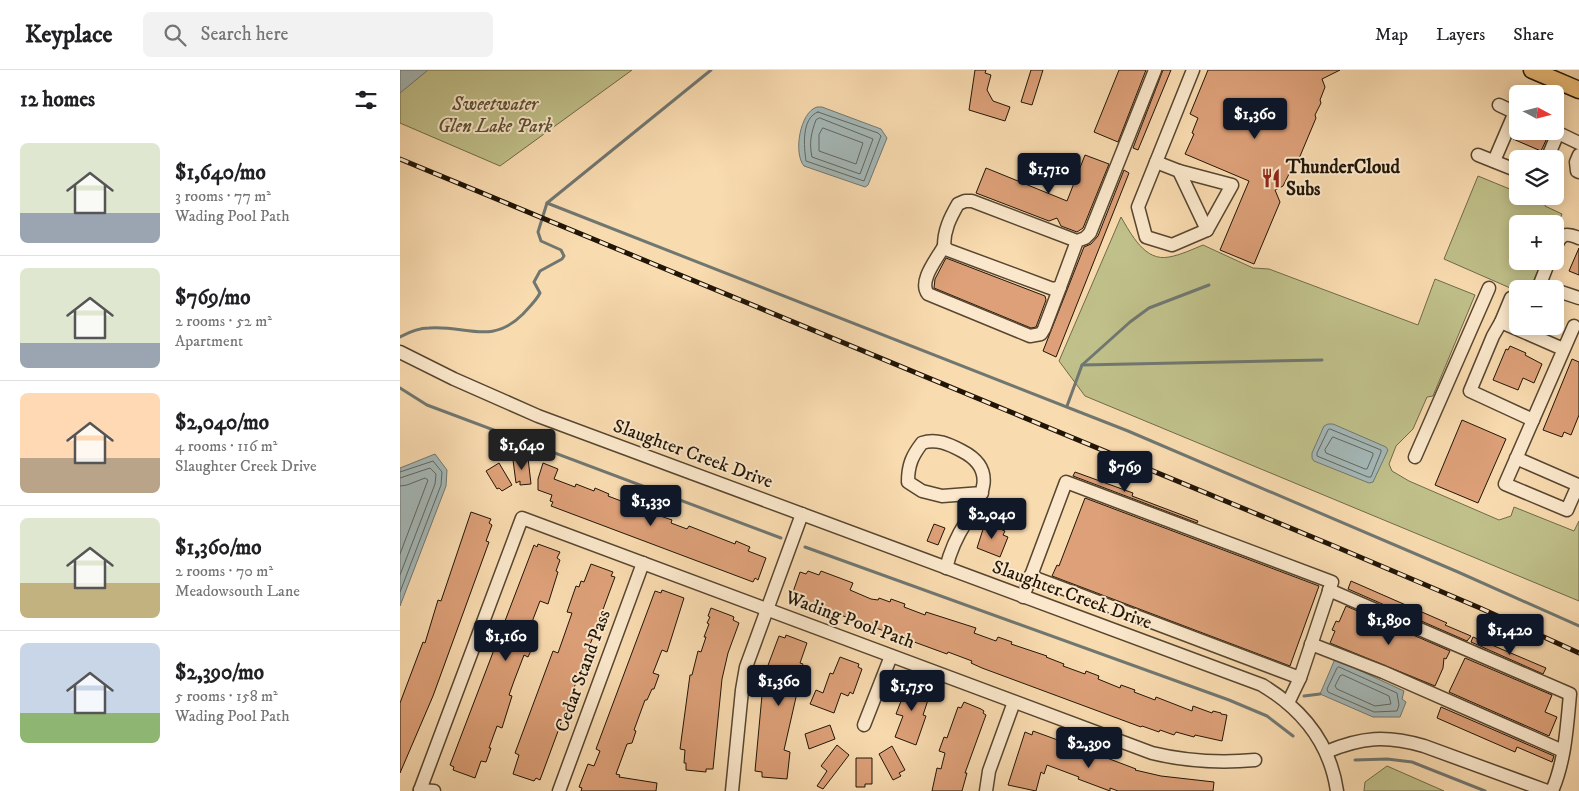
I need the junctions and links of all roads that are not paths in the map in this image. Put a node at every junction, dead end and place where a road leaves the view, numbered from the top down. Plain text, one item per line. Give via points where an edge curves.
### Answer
1 (1155, 70) edge
2 (1192, 70) edge
3 (1532, 70) edge
4 (1579, 90) edge
5 (1499, 105) dead end
6 (1509, 110) edge
7 (1509, 128) edge
8 (1564, 136) edge
9 (1579, 143) edge
10 (1478, 155) dead end
11 (1579, 155) edge
12 (1494, 161) junction
13 (1156, 162) junction
14 (1509, 167) edge
15 (1179, 171) junction
16 (1579, 172) edge
17 (1207, 230) junction
18 (1564, 235) edge
19 (1579, 238) edge
20 (1077, 241) junction
21 (944, 246) junction
22 (1060, 287) junction
23 (1489, 288) dead end
24 (1564, 293) edge
25 (1579, 298) edge
26 (1509, 303) edge
27 (1501, 322) junction
28 (1574, 326) dead end
29 (1563, 349) junction
30 (400, 352) edge
31 (1533, 420) junction
32 (1415, 457) dead end
33 (1516, 458) junction
34 (982, 493) junction
35 (802, 514) junction
36 (643, 563) junction
37 (946, 568) junction
38 (1030, 576) junction
39 (1329, 590) junction
40 (1023, 597) junction
41 (767, 609) junction
42 (1311, 644) junction
43 (891, 656) junction
44 (1300, 678) junction
45 (1014, 702) junction
46 (1288, 703) junction
47 (864, 724) dead end
48 (1563, 751) junction
49 (1326, 752) junction
50 (1255, 760) dead end
51 (420, 790) edge
52 (434, 791) edge
53 (559, 791) edge
54 (732, 791) edge
55 (986, 791) edge
56 (1337, 791) edge
57 (1547, 791) edge
58 (1552, 791) edge

1 - 20 street via 1090,232
2 - 13 street
3 - 4 main road
5 - 6 street
7 - 12 street
8 - 9 street
10 - 12 street
11 - 16 street via 1576,162
12 - 14 street
13 - 15 street
13 - 17 street via 1138,207 1146,238 1172,245
15 - 17 street
15 - 17 street via 1232,186
18 - 19 street
20 - 21 street via 965,201 958,204 945,229
20 - 22 street
21 - 22 street via 1053,289
21 - 22 street via 924,281 928,294 1030,336 1041,334
23 - 32 street
24 - 25 street
26 - 27 street
27 - 29 street
27 - 31 street via 1470,391
28 - 29 street
29 - 31 street
30 - 35 street, Slaughter Creek Drive via 538,416
31 - 33 street
33 - 33 street via 1505,484 1567,510 1578,485
34 - 34 street via 984,476 981,468 963,452 936,440 922,443 915,452 908,468 908,482 922,492 942,496
34 - 37 street
35 - 37 street, Slaughter Creek Drive
35 - 41 street
36 - 41 street, Wading Pool Path
36 - 51 street, Wading Pool Path via 522,518
36 - 53 street, Cedar Stand Pass
37 - 40 street, Slaughter Creek Drive
38 - 39 street via 1066,482 1332,582
38 - 40 street
38 - 44 street
39 - 42 street
39 - 48 street via 1570,694
40 - 46 street, Slaughter Creek Drive via 1240,677 1262,686
41 - 43 street, Wading Pool Path
41 - 54 street via 744,678
42 - 44 street
42 - 48 street
43 - 45 street, Wading Pool Path
43 - 47 street
44 - 46 street
45 - 50 street, Wading Pool Path via 1152,753 1226,761
45 - 55 street via 989,771
46 - 49 street, Slaughter Creek Drive via 1308,724
48 - 58 street
49 - 56 street, Slaughter Creek Drive
49 - 57 street via 1348,743 1404,740
51 - 52 street

